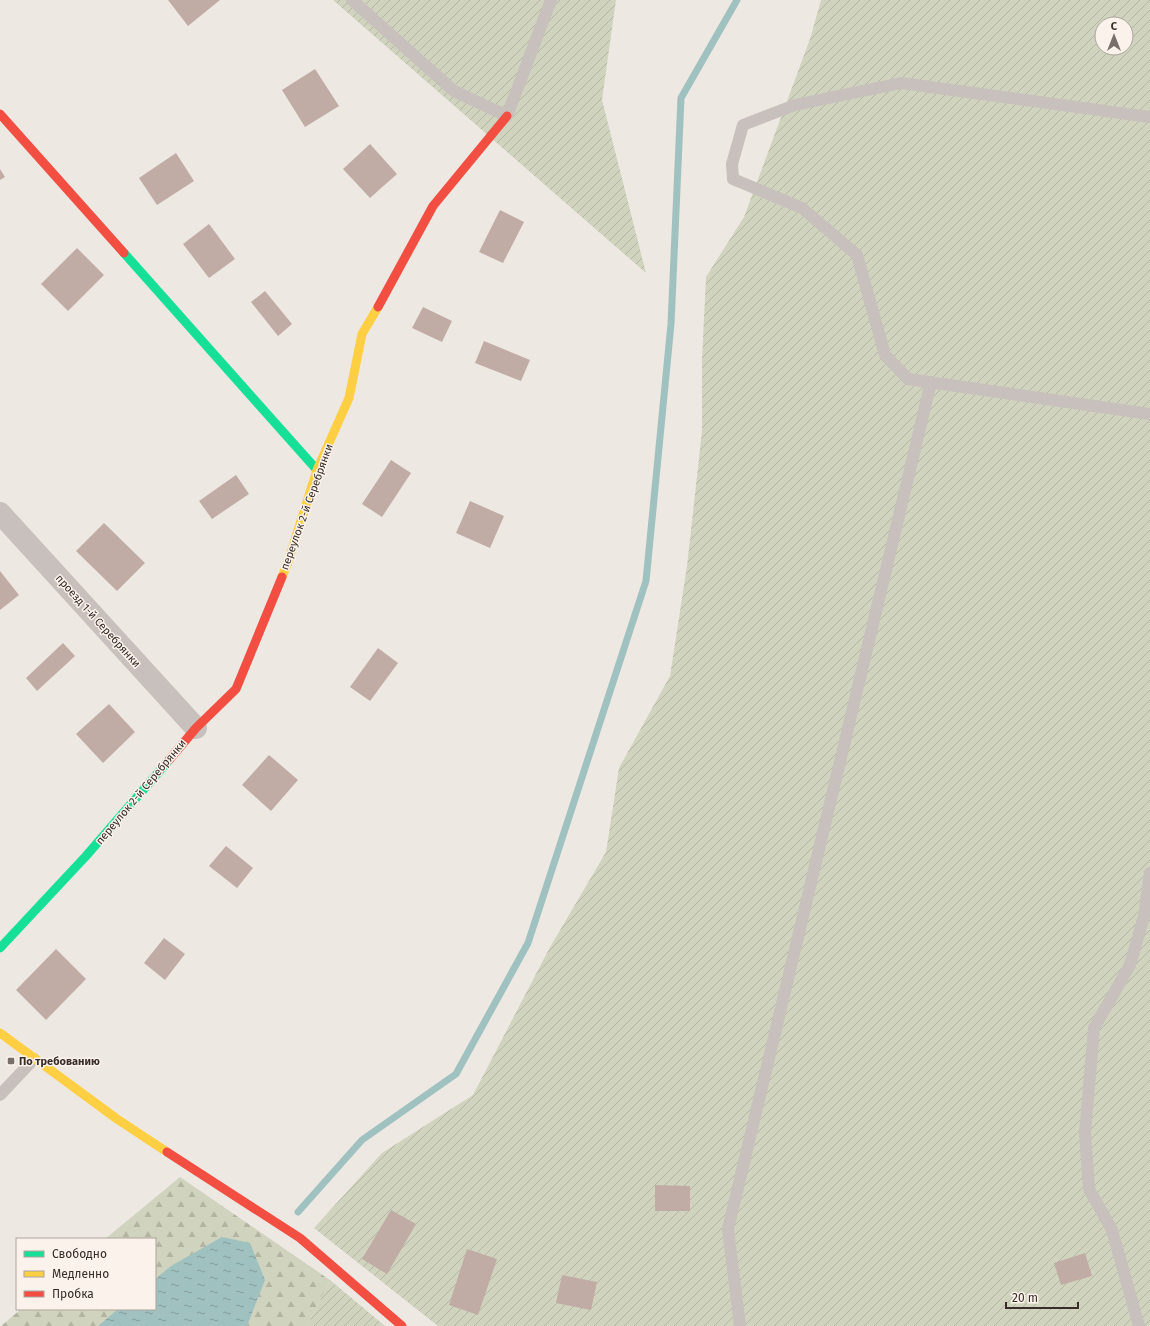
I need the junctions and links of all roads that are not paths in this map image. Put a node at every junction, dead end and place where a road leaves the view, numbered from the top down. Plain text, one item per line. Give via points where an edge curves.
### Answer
1 (352, 0) edge
2 (551, 0) edge
3 (0, 114) edge
4 (507, 116) junction
5 (1150, 117) edge
6 (931, 382) junction
7 (1150, 414) edge
8 (317, 470) junction
9 (0, 513) edge
10 (196, 728) junction
11 (1150, 873) edge
12 (0, 948) edge
13 (0, 1033) edge
14 (34, 1059) junction
15 (0, 1095) edge
16 (402, 1326) edge
17 (740, 1326) edge
18 (1139, 1326) edge

1 - 4 lane via 454,91
2 - 4 lane, переулок 2-й Серебрянки
3 - 8 street
4 - 8 street, переулок 2-й Серебрянки via 433,206 362,334 349,398
5 - 6 lane via 901,83 795,105 743,125 732,164 733,179 802,208 856,255 885,355 908,379
6 - 7 lane
6 - 17 lane via 728,1229
8 - 10 street, переулок 2-й Серебрянки via 288,562 236,689
9 - 10 street, проезд 1-й Серебрянки
10 - 12 street, переулок 2-й Серебрянки via 86,856
11 - 18 lane via 1144,916 1130,965 1094,1028 1085,1133 1089,1189 1112,1230
13 - 14 street
14 - 15 lane
14 - 16 street via 117,1119 300,1238

